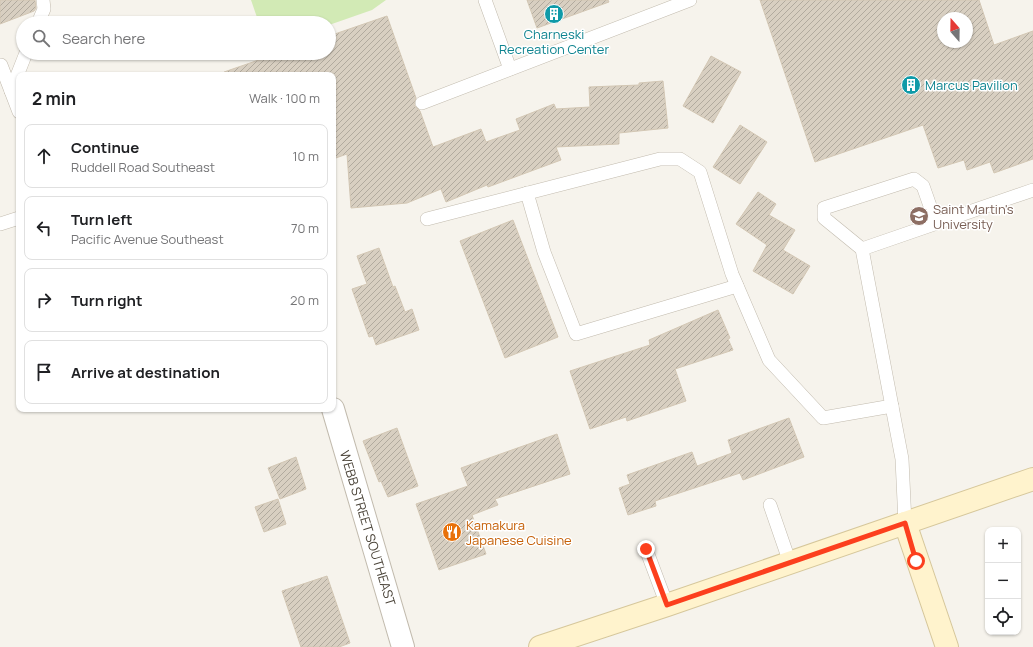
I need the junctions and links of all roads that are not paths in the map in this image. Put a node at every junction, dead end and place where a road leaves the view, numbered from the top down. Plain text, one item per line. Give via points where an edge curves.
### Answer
1 (43, 0) edge
2 (485, 0) edge
3 (690, 0) edge
4 (41, 16) edge
5 (23, 60) edge
6 (0, 66) edge
7 (510, 69) junction
8 (18, 72) edge
9 (16, 78) edge
10 (11, 90) junction
11 (422, 102) dead end
12 (16, 104) edge
13 (1033, 190) edge
14 (527, 193) junction
15 (16, 219) edge
16 (426, 219) dead end
17 (936, 223) junction
18 (0, 224) edge
19 (862, 249) junction
20 (737, 286) junction
21 (892, 406) junction
22 (334, 412) edge
23 (1033, 479) edge
24 (770, 504) dead end
25 (905, 523) junction
26 (646, 549) dead end
27 (790, 563) junction
28 (667, 605) junction
29 (403, 647) edge
30 (540, 647) edge
31 (947, 647) edge

1 - 4 lane via 44,9
2 - 7 lane
3 - 7 lane
5 - 8 lane
6 - 10 lane via 2,65
7 - 11 lane
9 - 10 lane
10 - 12 lane
13 - 17 lane
14 - 16 lane
14 - 20 lane via 660,159 680,159 700,172
14 - 20 lane via 544,252 576,334
15 - 18 lane
17 - 19 lane
17 - 19 lane via 923,186 914,179 824,208 824,218
19 - 21 lane
20 - 21 lane via 769,360 823,418
21 - 25 lane via 902,459
22 - 29 street, WEBB STREET SOUTHEAST
23 - 25 main road
24 - 27 lane
25 - 27 main road
25 - 31 main road
26 - 28 lane
27 - 28 main road
28 - 30 main road

